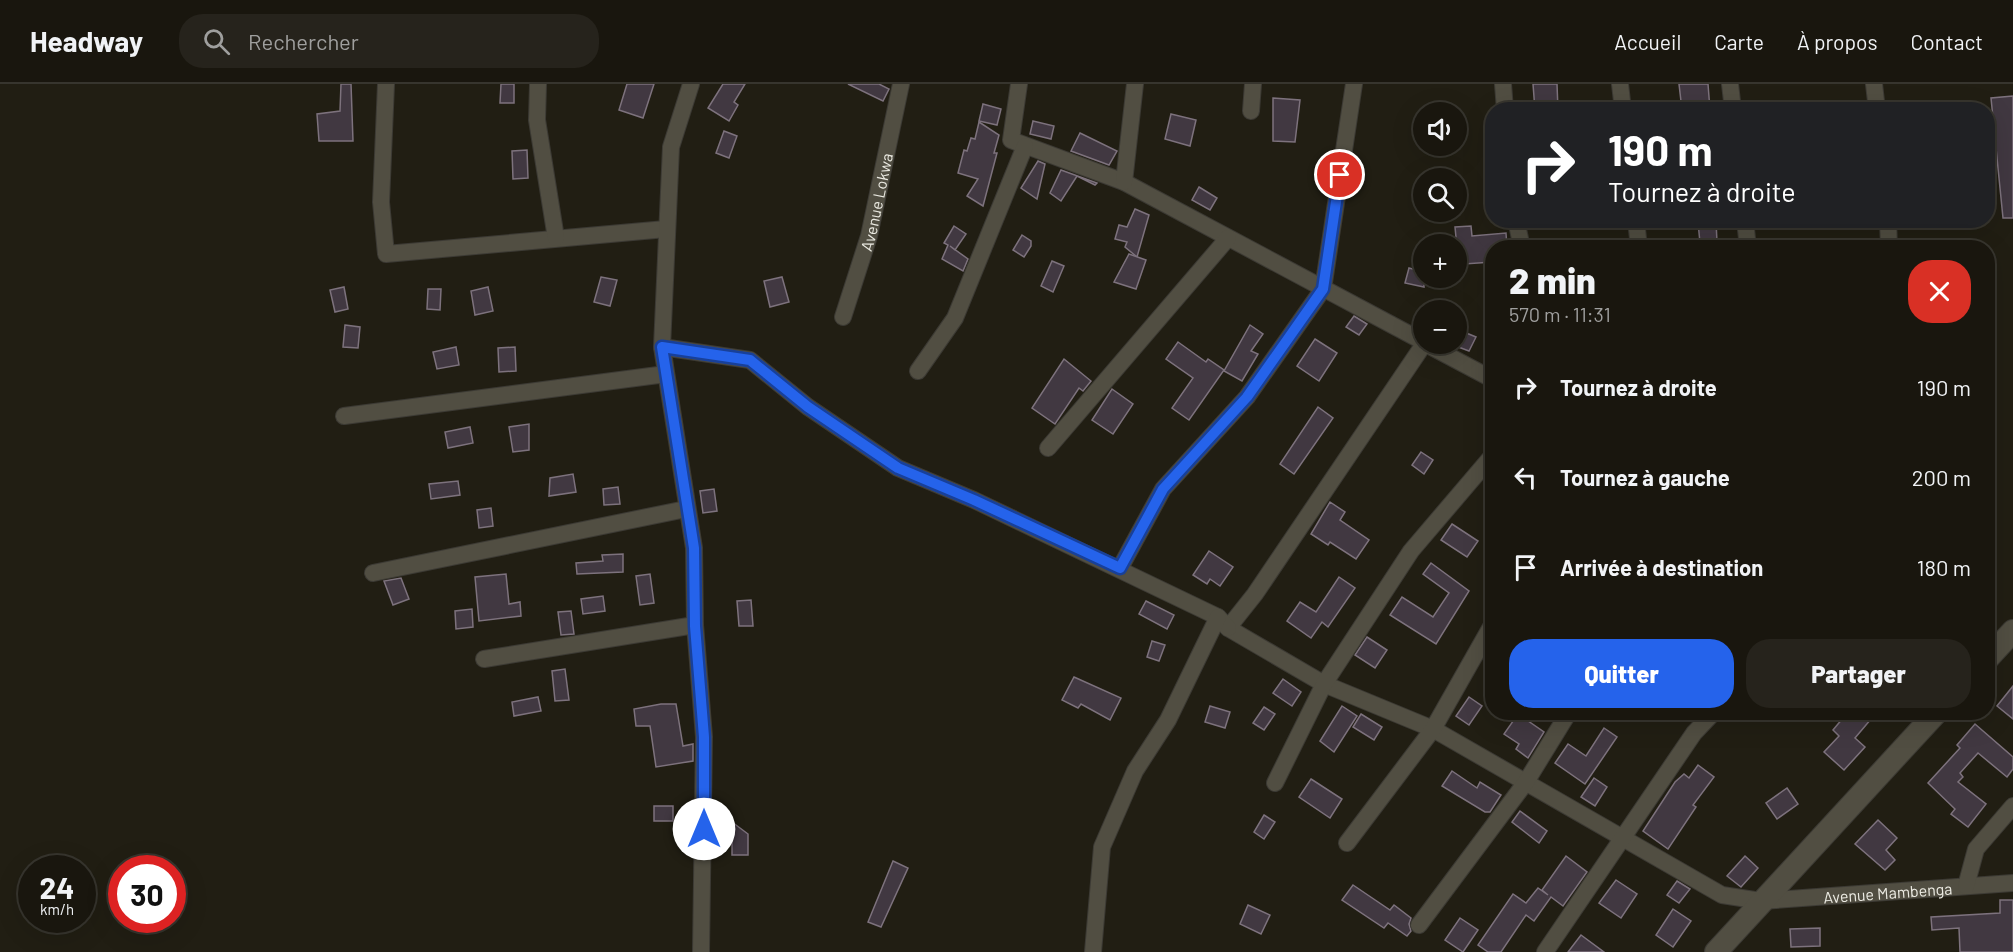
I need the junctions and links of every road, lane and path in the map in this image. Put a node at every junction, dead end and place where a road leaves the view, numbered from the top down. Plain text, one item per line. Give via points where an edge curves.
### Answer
1 (386, 84) edge
2 (538, 84) edge
3 (692, 84) edge
4 (901, 84) edge
5 (1019, 84) edge
6 (1135, 84) edge
7 (1253, 84) edge
8 (1354, 84) edge
9 (1503, 84) edge
10 (1620, 84) edge
11 (1730, 84) edge
12 (1874, 84) edge
13 (1504, 102) edge
14 (1622, 102) edge
15 (1732, 102) edge
16 (1876, 102) edge
17 (1251, 111) dead end
18 (1025, 146) junction
19 (1124, 182) junction
20 (666, 229) junction
21 (556, 238) junction
22 (1228, 238) junction
23 (1323, 289) junction
24 (843, 317) dead end
25 (1413, 337) edge
26 (662, 347) junction
27 (1417, 354) edge
28 (1445, 354) edge
29 (918, 371) dead end
30 (666, 374) junction
31 (1485, 375) edge
32 (344, 416) dead end
33 (1048, 448) dead end
34 (1485, 464) edge
35 (686, 509) junction
36 (1120, 568) junction
37 (373, 573) dead end
38 (1223, 622) junction
39 (695, 626) junction
40 (2013, 631) edge
41 (1485, 638) edge
42 (1995, 650) edge
43 (484, 659) dead end
44 (1324, 684) junction
45 (1564, 720) edge
46 (1707, 720) edge
47 (1930, 720) edge
48 (1434, 729) junction
49 (1526, 782) junction
50 (1275, 783) dead end
51 (2013, 806) edge
52 (1623, 837) junction
53 (1347, 843) dead end
54 (2013, 883) edge
55 (1966, 886) junction
56 (1761, 902) junction
57 (1419, 925) dead end
58 (701, 952) edge
59 (1093, 952) edge
60 (1545, 952) edge
61 (1716, 952) edge

1 - 21 street via 381,202 386,254
2 - 21 street via 537,120
3 - 20 street via 671,147
4 - 24 street, Avenue Lokwa via 869,236
5 - 18 street via 1011,140
6 - 19 street
7 - 17 street
8 - 23 street
9 - 13 street
10 - 14 street
11 - 15 street
12 - 16 street
18 - 19 street
18 - 29 street via 955,318
19 - 22 street
20 - 21 street
20 - 26 street
22 - 23 street
22 - 33 street
23 - 25 street
23 - 36 street via 1247,397 1163,489
26 - 30 street
26 - 36 street, Avenue Mambenga via 750,360 808,407 898,468
27 - 38 street via 1255,594
28 - 31 street
30 - 32 street
30 - 35 street
34 - 44 street via 1411,551
35 - 37 street
35 - 39 street via 694,548
36 - 38 street, Avenue Mambenga
38 - 44 street, Avenue Mambenga
38 - 59 street via 1135,771 1102,847
39 - 43 street
39 - 58 street via 704,737
40 - 42 street
41 - 48 street
44 - 48 street, Avenue Mambenga
44 - 50 street
45 - 49 street
46 - 52 street
47 - 56 street
48 - 49 street, Avenue Mambenga
48 - 53 street
49 - 52 street, Avenue Mambenga
49 - 57 street
51 - 55 street via 1976,849
52 - 56 street, Avenue Mambenga via 1722,894
52 - 60 street
54 - 55 street, Avenue Mambenga
55 - 56 street, Avenue Mambenga
56 - 61 street

